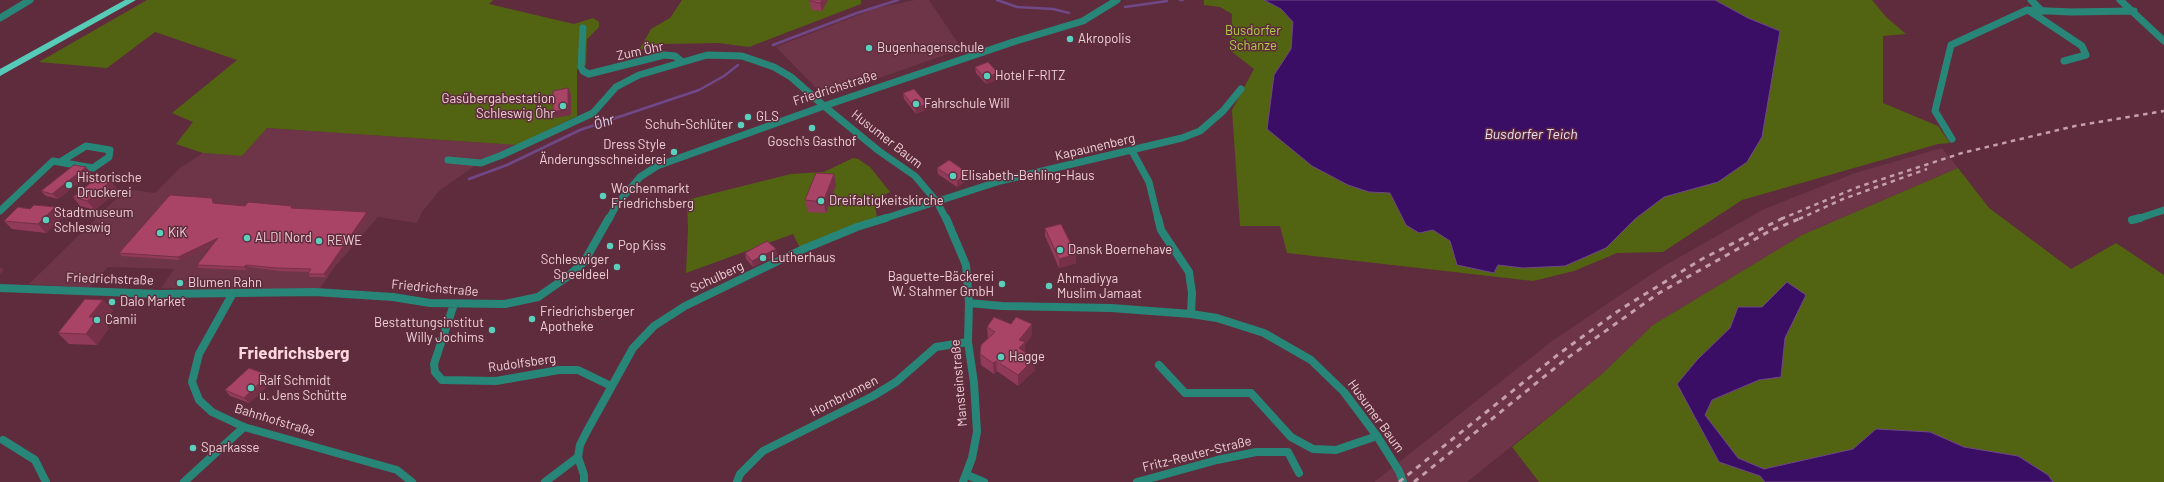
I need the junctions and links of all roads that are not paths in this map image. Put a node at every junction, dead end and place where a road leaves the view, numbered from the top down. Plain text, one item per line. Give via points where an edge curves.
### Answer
1 (30, 0) edge
2 (120, 0) edge
3 (132, 0) edge
4 (1117, 0) edge
5 (2031, 0) edge
6 (2120, 0) edge
7 (2027, 10) junction
8 (2042, 10) junction
9 (2134, 11) junction
10 (0, 18) edge
11 (583, 28) dead end
12 (2164, 41) edge
13 (681, 61) junction
14 (2064, 61) dead end
15 (0, 65) edge
16 (0, 73) edge
17 (1241, 88) dead end
18 (824, 106) junction
19 (1952, 139) dead end
20 (1132, 151) junction
21 (448, 160) dead end
22 (60, 162) junction
23 (938, 202) junction
24 (2164, 210) edge
25 (0, 211) edge
26 (2132, 220) dead end
27 (0, 288) edge
28 (233, 293) junction
29 (968, 303) junction
30 (454, 304) junction
31 (1190, 314) junction
32 (968, 342) junction
33 (1159, 366) dead end
34 (611, 386) junction
35 (244, 427) junction
36 (1377, 436) junction
37 (3, 440) dead end
38 (578, 457) junction
39 (1299, 473) dead end
40 (965, 478) edge
41 (46, 482) edge
42 (184, 482) edge
43 (412, 482) edge
44 (545, 482) edge
45 (584, 482) edge
46 (737, 482) edge
47 (984, 482) edge
48 (1137, 482) edge
49 (1403, 482) edge

1 - 10 street
2 - 15 highway
3 - 16 highway
4 - 18 street, Friedrichstraße via 1092,17
5 - 8 street
6 - 9 street
7 - 8 street
7 - 14 street via 2082,46 2086,55
7 - 19 street via 1951,45 1934,111
8 - 9 street
9 - 12 street
11 - 13 street, Zum Öhr via 580,67 589,74 664,55 674,56
13 - 18 street, Zum Öhr via 707,54 751,58 791,77
13 - 21 street via 639,75 616,87 593,113 502,155 481,163
17 - 20 street, Kapaunenberg via 1223,111 1200,131
18 - 23 street, Husumer Baum via 914,176
18 - 30 street, Friedrichstraße via 657,166 646,173 617,204 584,262 538,297 505,304
20 - 23 street, Kapaunenberg via 1000,182
20 - 31 street via 1149,182 1161,230 1189,272 1192,292
22 - 22 street via 93,168 108,157 110,150 86,146
22 - 25 street via 53,161
23 - 29 street, Husumer Baum via 966,265
23 - 34 street, Schulberg via 858,227 806,247 685,306 654,326 633,348
24 - 26 street
27 - 28 street, Friedrichstraße via 160,294
28 - 30 street, Friedrichstraße via 315,292
28 - 35 street, Bahnhofstraße via 199,354 192,382 199,400 212,412
29 - 31 street, Husumer Baum via 1111,308
29 - 32 street, Mansteinstraße
30 - 34 street, Rudolfsberg via 434,364 435,372 442,380 496,381 559,370 578,370
31 - 36 street, Husumer Baum via 1217,318 1264,333 1311,360 1344,392
32 - 40 street, Mansteinstraße via 977,432
32 - 46 street, Hornbrunnen via 936,347 896,382 879,393 763,451 740,474
33 - 36 street via 1185,393 1251,393 1291,437 1313,449 1336,450
34 - 38 street, Schulberg via 580,445
35 - 42 street
35 - 43 street, Bahnhofstraße via 397,470
36 - 49 street, Husumer Baum
37 - 41 street via 35,460
38 - 44 street
38 - 45 street
39 - 48 street, Fritz-Reuter-Straße via 1288,452 1256,452
40 - 47 street

